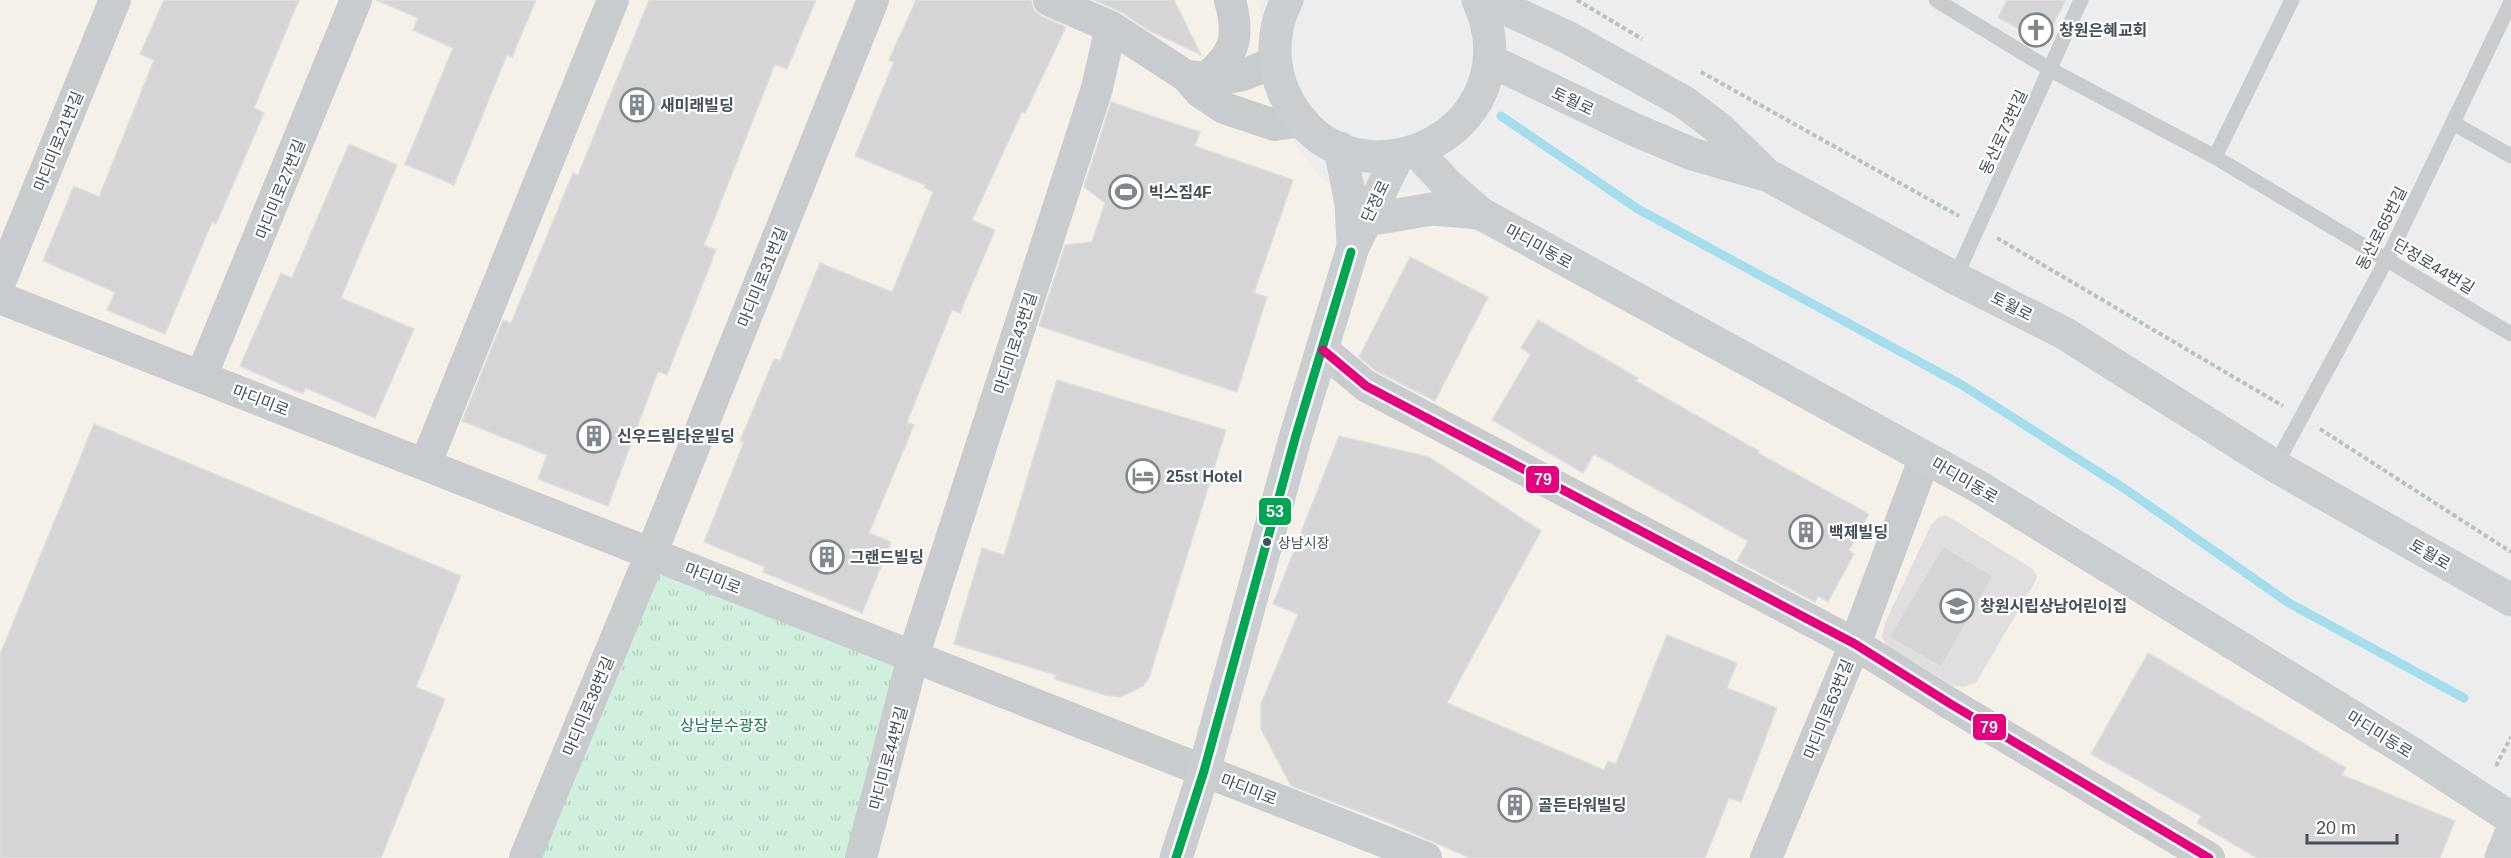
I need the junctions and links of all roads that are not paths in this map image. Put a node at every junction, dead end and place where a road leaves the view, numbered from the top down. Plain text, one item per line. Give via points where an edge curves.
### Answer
1 (115, 0) edge
2 (356, 0) edge
3 (613, 0) edge
4 (873, 0) edge
5 (1049, 0) edge
6 (1230, 0) edge
7 (1478, 0) edge
8 (1495, 0) edge
9 (1936, 0) edge
10 (2081, 0) edge
11 (2292, 0) edge
12 (2511, 2) edge
13 (1283, 3) edge
14 (1111, 27) junction
15 (1490, 60) junction
16 (1275, 62) junction
17 (2051, 70) junction
18 (1196, 77) junction
19 (1303, 122) junction
20 (2453, 123) junction
21 (1340, 148) junction
22 (1407, 154) junction
23 (2511, 156) edge
24 (2215, 157) junction
25 (1768, 176) junction
26 (1480, 213) junction
27 (1360, 233) junction
28 (2387, 259) junction
29 (1956, 278) junction
30 (0, 282) edge
31 (0, 298) edge
32 (2511, 334) edge
33 (1323, 350) junction
34 (201, 377) junction
35 (1926, 457) junction
36 (425, 465) junction
37 (2275, 466) junction
38 (651, 554) junction
39 (2511, 600) edge
40 (1854, 644) junction
41 (913, 657) junction
42 (1204, 771) junction
43 (2511, 818) edge
44 (2511, 833) edge
45 (525, 858) edge
46 (861, 858) edge
47 (1176, 858) edge
48 (1426, 858) edge
49 (1766, 858) edge
50 (2209, 858) edge
51 (2501, 858) edge

1 - 30 street, 마디미로21번길
2 - 34 street, 마디미로27번길
3 - 36 street
4 - 38 street, 마디미로31번길
5 - 14 street
6 - 18 street via 1235,21 1234,43 1223,64
7 - 15 street via 1490,37
8 - 25 street via 1684,102 1721,130
9 - 17 lane, 단정로44번길
10 - 17 lane, 동산로73번길
11 - 24 lane
12 - 20 lane, 동산로65번길
13 - 16 street via 1275,35
14 - 18 street
14 - 41 street, 마디미로43번길 via 1097,88
15 - 22 street via 1482,90 1467,117 1444,138
15 - 25 street, 토월로 via 1692,154
16 - 18 street via 1243,75 1221,79
16 - 19 street via 1280,84
17 - 24 lane, 단정로44번길
17 - 29 lane, 동산로73번길
18 - 19 street via 1200,92 1224,108 1275,125
19 - 21 street
20 - 23 lane
20 - 28 lane, 동산로65번길
21 - 22 street via 1378,157
21 - 27 street, 단정로
22 - 26 street, 마디미동로
22 - 27 street, 단정로
24 - 28 lane, 단정로44번길
25 - 29 street, 토월로
26 - 27 street via 1432,209
26 - 35 street, 마디미동로
27 - 33 street, 단정로
28 - 32 lane, 단정로44번길
28 - 37 lane, 동산로65번길
29 - 37 street, 토월로 via 2064,333
31 - 34 street, 마디미로
33 - 40 street via 1366,386
33 - 42 street, 단정로
34 - 36 street, 마디미로
35 - 40 street, 마디미로63번길
35 - 43 street, 마디미동로
36 - 38 street, 마디미로
37 - 39 street, 토월로
38 - 41 street, 마디미로
38 - 45 street, 마디미로38번길
40 - 49 street, 마디미로63번길
40 - 50 street
41 - 42 street, 마디미로
41 - 46 street, 마디미로44번길
42 - 47 street, 단정로
42 - 48 street, 마디미로
44 - 51 street

